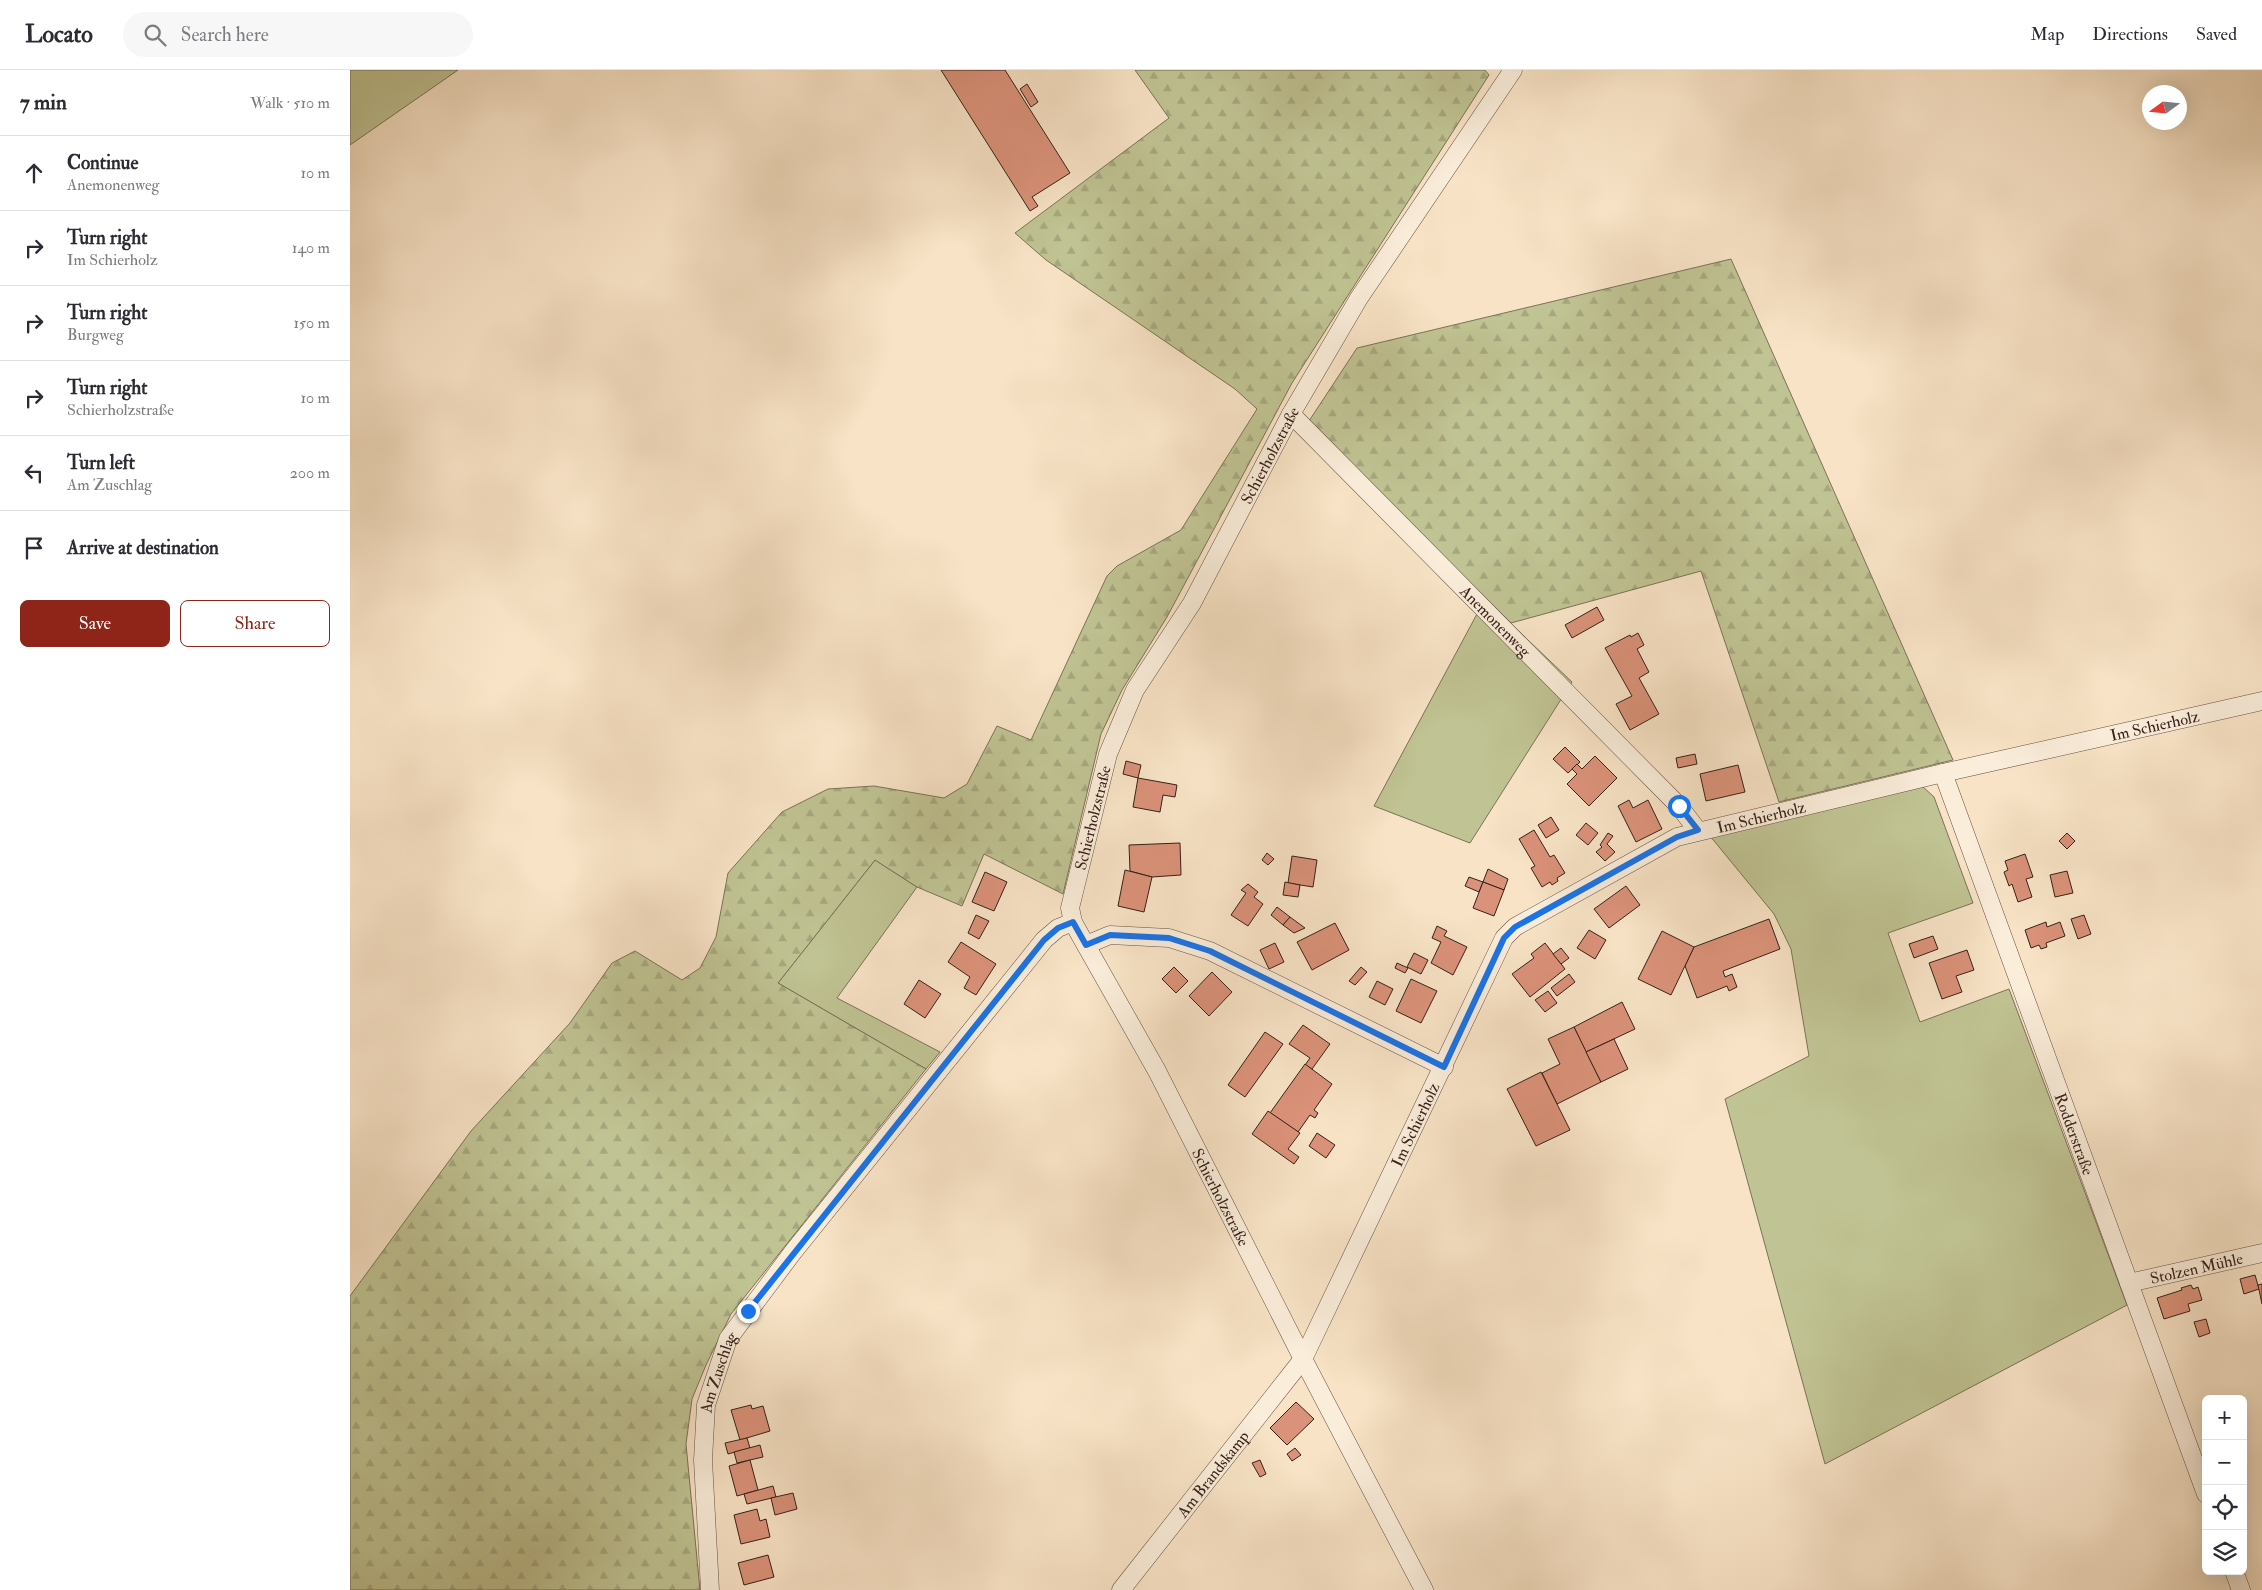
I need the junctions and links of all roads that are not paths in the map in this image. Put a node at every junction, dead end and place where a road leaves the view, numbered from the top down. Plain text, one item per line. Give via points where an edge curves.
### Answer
1 (1514, 70) edge
2 (1291, 414) junction
3 (2262, 700) edge
4 (1943, 773) junction
5 (1698, 830) junction
6 (1073, 922) junction
7 (1086, 945) junction
8 (1444, 1067) junction
9 (2262, 1253) edge
10 (2129, 1283) junction
11 (1303, 1359) junction
12 (2203, 1485) edge
13 (2235, 1575) edge
14 (710, 1590) edge
15 (1121, 1590) edge
16 (1424, 1590) edge
17 (2241, 1590) edge

1 - 2 street, Schierholzstraße via 1359,298
2 - 5 street, Anemonenweg via 1679,806
2 - 6 street, Schierholzstraße via 1192,603 1135,690 1108,754 1070,908
3 - 4 street, Im Schierholz
4 - 5 street, Im Schierholz
4 - 10 street, Rodderstraße
5 - 8 street, Im Schierholz via 1677,837 1515,927 1504,938
6 - 7 street, Schierholzstraße
6 - 14 street, Am Zuschlag via 1058,928 1044,940 793,1252 728,1339 706,1405 703,1460
7 - 8 street via 1110,935 1169,938 1210,951
7 - 11 street, Schierholzstraße via 1157,1070
8 - 11 street, Im Schierholz
9 - 10 street, Stolzen Mühle
10 - 12 street, Rodderstraße
11 - 15 street, Am Brandskamp
11 - 16 street, Schierholzstraße
13 - 17 street

